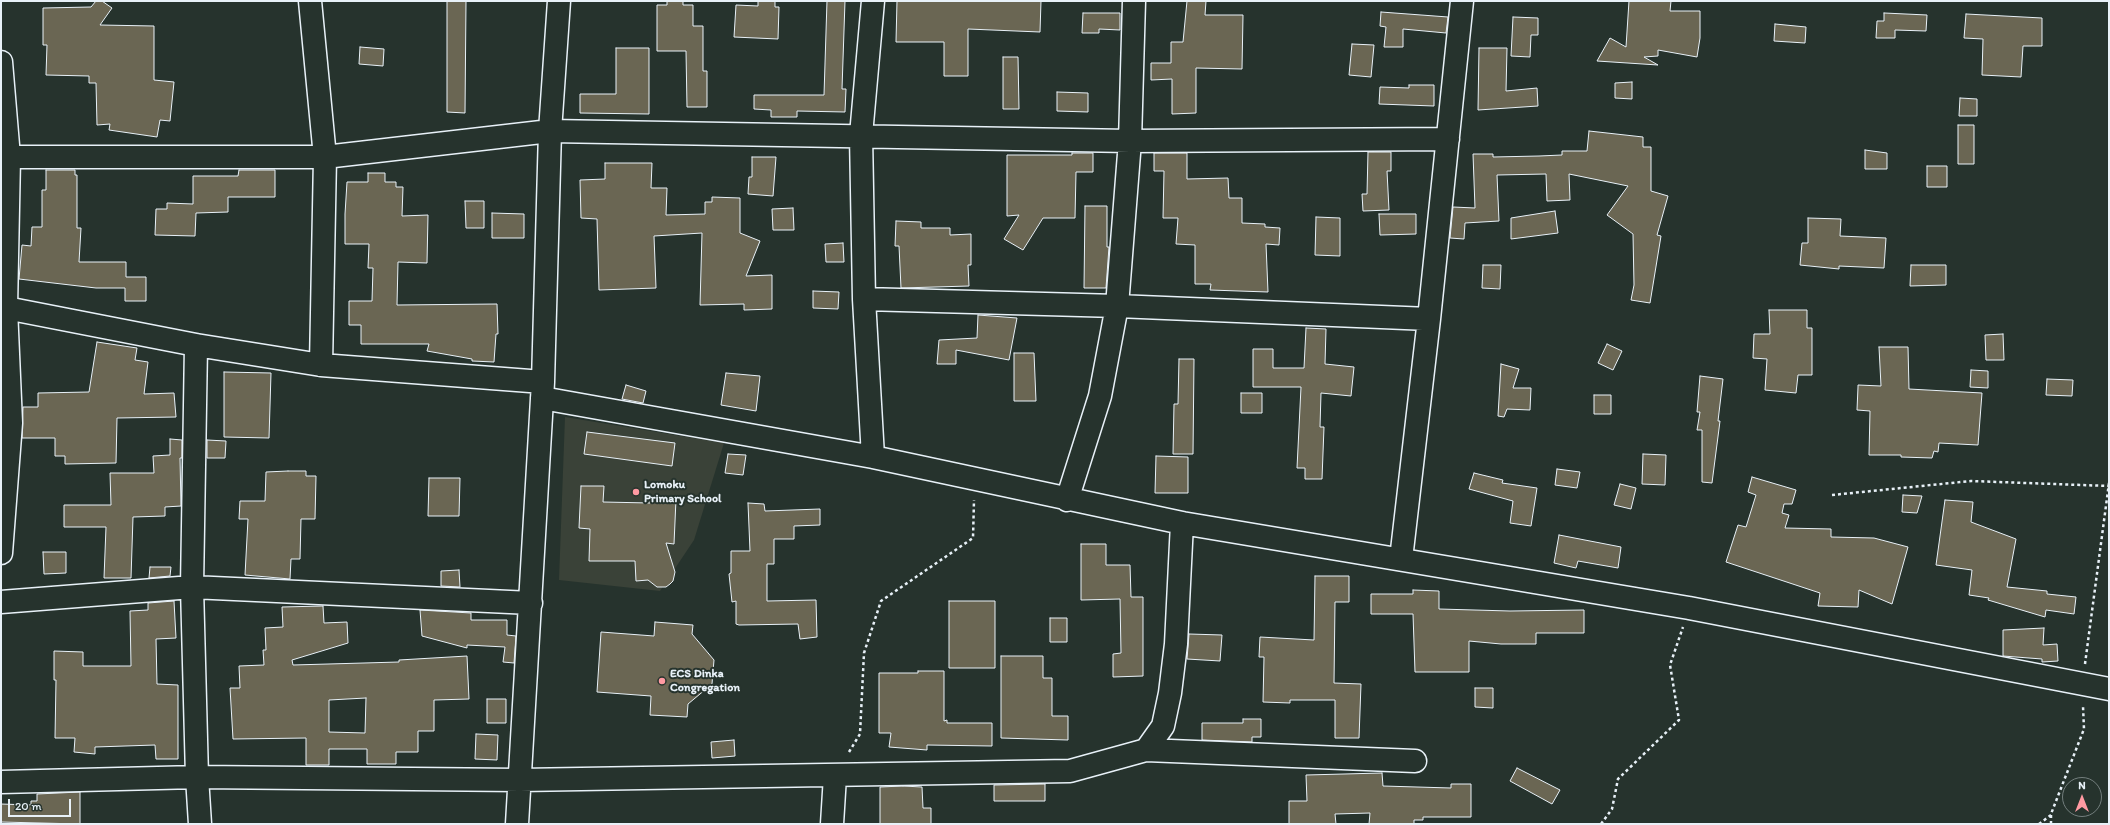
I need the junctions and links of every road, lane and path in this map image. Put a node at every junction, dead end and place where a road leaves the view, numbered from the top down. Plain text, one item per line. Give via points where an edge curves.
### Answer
1 (310, 1) edge
2 (560, 1) edge
3 (873, 1) edge
4 (1134, 1) edge
5 (1462, 1) edge
6 (1, 62) edge
7 (550, 131) junction
8 (861, 135) junction
9 (1448, 139) junction
10 (1130, 141) junction
11 (5, 157) edge
12 (325, 157) junction
13 (864, 299) junction
14 (1117, 306) junction
15 (4, 308) edge
16 (1429, 319) junction
17 (196, 345) junction
18 (321, 365) junction
19 (543, 390) junction
20 (6, 423) edge
21 (873, 457) junction
22 (975, 479) junction
23 (2109, 483) edge
24 (2109, 486) edge
25 (1832, 495) dead end
26 (1067, 500) junction
27 (1182, 523) junction
28 (1, 553) edge
29 (1401, 559) junction
30 (192, 587) junction
31 (1, 602) edge
32 (532, 603) junction
33 (1689, 608) junction
34 (2083, 683) junction
35 (2109, 689) edge
36 (1146, 750) junction
37 (1415, 761) dead end
38 (835, 776) junction
39 (197, 777) junction
40 (520, 780) junction
41 (1, 782) edge
42 (2052, 814) junction
43 (200, 824) edge
44 (517, 824) edge
45 (832, 824) edge
46 (1601, 824) edge
47 (2039, 824) edge
48 (2052, 824) edge

1 - 12 street
2 - 7 street
3 - 8 street
4 - 10 street
5 - 9 street
6 - 11 street
7 - 8 street
7 - 12 street
7 - 19 street
8 - 10 street
8 - 13 street
9 - 10 street
9 - 16 street
10 - 14 street
11 - 12 street
11 - 15 street
12 - 18 street
13 - 14 street
13 - 21 street
14 - 16 street
14 - 26 street via 1100,396
15 - 17 street
15 - 20 street
16 - 29 street
17 - 18 street
17 - 30 street
18 - 19 street
19 - 21 street
19 - 32 street
20 - 28 street
21 - 22 street
22 - 26 street
22 - 38 path via 973,538 881,601 864,653 860,734
23 - 24 path
24 - 25 path via 1971,481
24 - 34 path
26 - 27 street
27 - 29 street
27 - 36 street via 1176,644 1170,693 1163,726
29 - 33 street
30 - 31 street
30 - 32 street
30 - 39 street
32 - 40 street
33 - 34 street
33 - 46 path via 1670,665 1679,720 1618,779 1612,809
34 - 35 street
34 - 42 path via 2084,729
36 - 37 street
36 - 38 street via 1070,771
38 - 40 street
38 - 45 street
39 - 40 street
39 - 41 street
39 - 43 street
40 - 44 street
42 - 47 path
42 - 48 path

